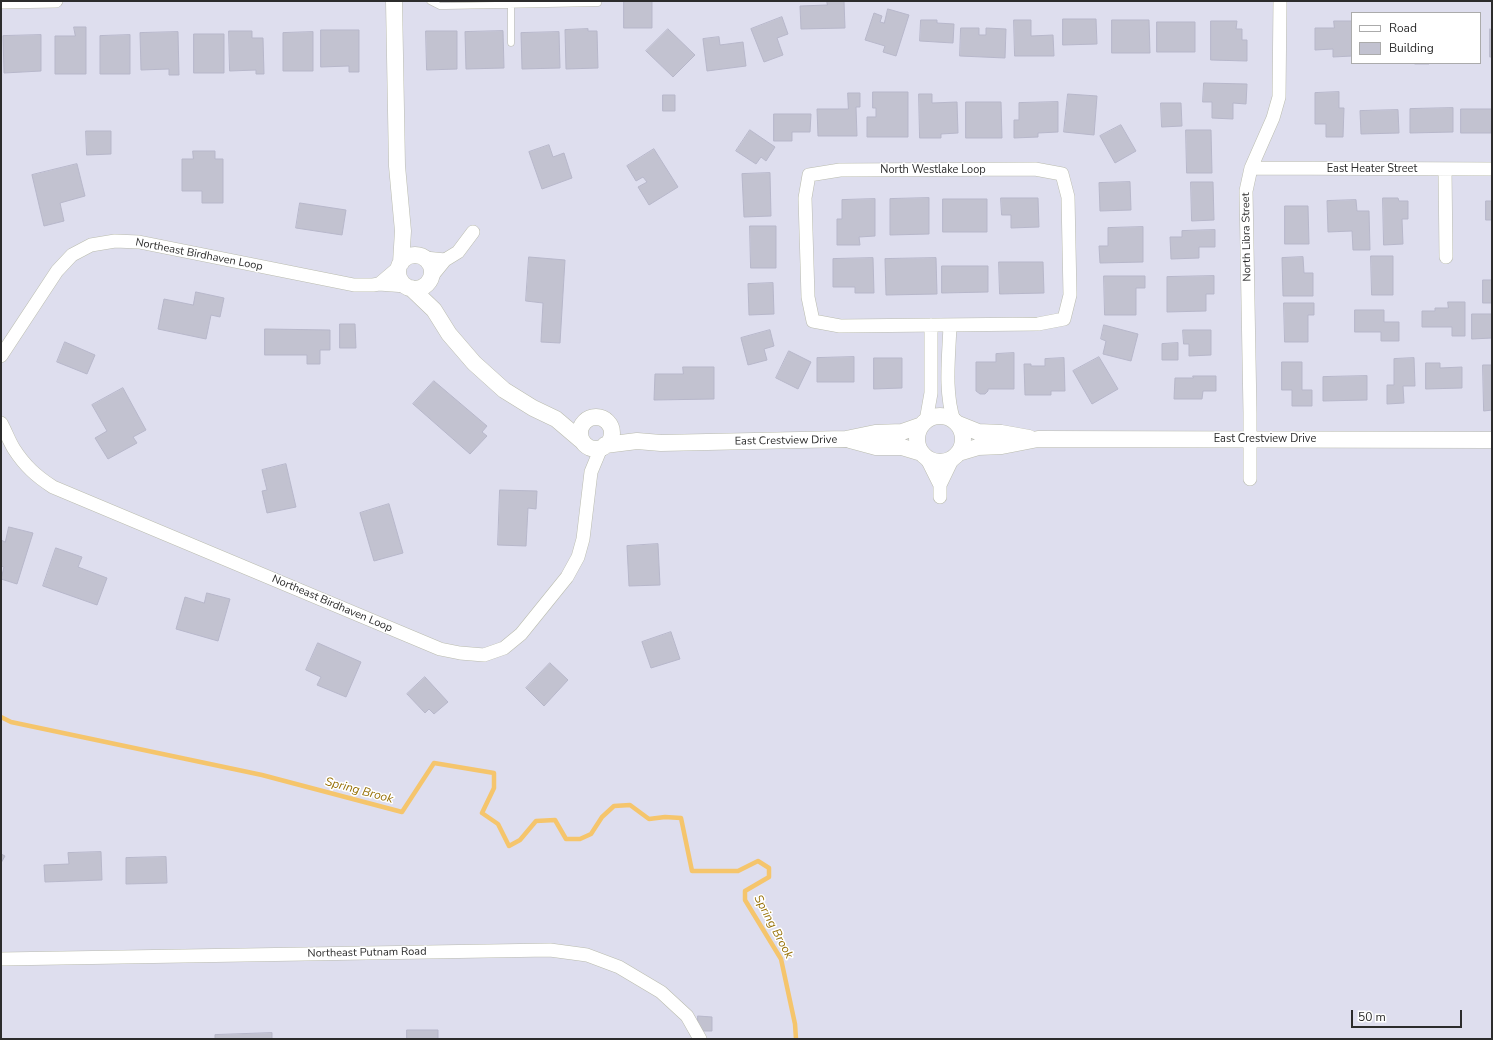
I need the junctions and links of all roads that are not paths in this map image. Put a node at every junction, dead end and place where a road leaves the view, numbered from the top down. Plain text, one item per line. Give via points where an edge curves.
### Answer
1 (56, 1) edge
2 (394, 1) edge
3 (430, 1) edge
4 (1280, 1) edge
5 (1, 2) edge
6 (598, 3) dead end
7 (510, 4) junction
8 (511, 43) dead end
9 (1251, 168) junction
10 (1445, 169) junction
11 (1492, 169) edge
12 (403, 231) junction
13 (473, 232) dead end
14 (422, 257) junction
15 (1446, 257) dead end
16 (445, 260) junction
17 (400, 265) junction
18 (431, 278) junction
19 (379, 284) junction
20 (409, 287) junction
21 (434, 310) junction
22 (931, 325) junction
23 (950, 325) junction
24 (1, 356) edge
25 (556, 419) junction
26 (586, 420) junction
27 (1, 423) edge
28 (924, 423) junction
29 (956, 423) junction
30 (611, 428) junction
31 (1038, 439) junction
32 (1250, 439) junction
33 (846, 440) junction
34 (1492, 440) edge
35 (637, 441) junction
36 (594, 445) junction
37 (924, 455) junction
38 (956, 455) junction
39 (1250, 479) dead end
40 (1, 959) edge
41 (700, 1039) edge

1 - 5 street
2 - 12 street via 397,166
3 - 7 lane via 440,6
4 - 9 street, North Libra Street via 1279,97 1273,118
6 - 7 lane
7 - 8 lane
9 - 10 street, East Heater Street
9 - 32 street, North Libra Street via 1246,191
10 - 11 street, East Heater Street
10 - 15 street
12 - 14 street
12 - 17 street
13 - 16 street via 458,252
14 - 16 street
14 - 17 street via 410,256
14 - 18 street via 431,266
16 - 18 street
17 - 19 street
17 - 20 street via 400,278
18 - 20 street via 422,287
18 - 21 street
19 - 20 street, Northeast Birdhaven Loop
19 - 24 street, Northeast Birdhaven Loop via 364,286 340,283 139,242 114,241 91,245 72,255 57,271
20 - 21 street
21 - 25 street via 449,334 474,363 504,390 532,408
22 - 23 street, North Westlake Loop
22 - 23 street, North Westlake Loop via 840,326 813,321 808,297 808,175 840,170 1035,169 1062,174 1068,197 1070,288 1064,319 1038,324
22 - 28 street via 931,394
23 - 29 street via 949,400
25 - 26 street
25 - 36 street
26 - 30 street via 600,417
26 - 36 street via 580,428 580,438
27 - 36 street, Northeast Birdhaven Loop via 26,466 53,487 440,649 484,655 504,648 521,634 567,577 578,557 583,539
28 - 29 street via 930,418 940,416 950,418
28 - 33 street, East Crestview Drive via 902,432 876,433
28 - 37 street via 919,429 917,439
29 - 31 street, East Crestview Drive via 978,432
29 - 38 street via 963,439
30 - 35 street
30 - 36 street via 611,437
31 - 32 street, East Crestview Drive
31 - 38 street, East Crestview Drive via 1002,446 978,447
32 - 34 street, East Crestview Drive
32 - 39 street, North Libra Street
33 - 35 street, East Crestview Drive via 661,443
33 - 37 street, East Crestview Drive via 876,447 902,447
35 - 36 street
37 - 38 street via 940,462
37 - 38 street via 940,491
40 - 41 street, Northeast Putnam Road via 550,950 587,955 619,967 662,992 687,1016

